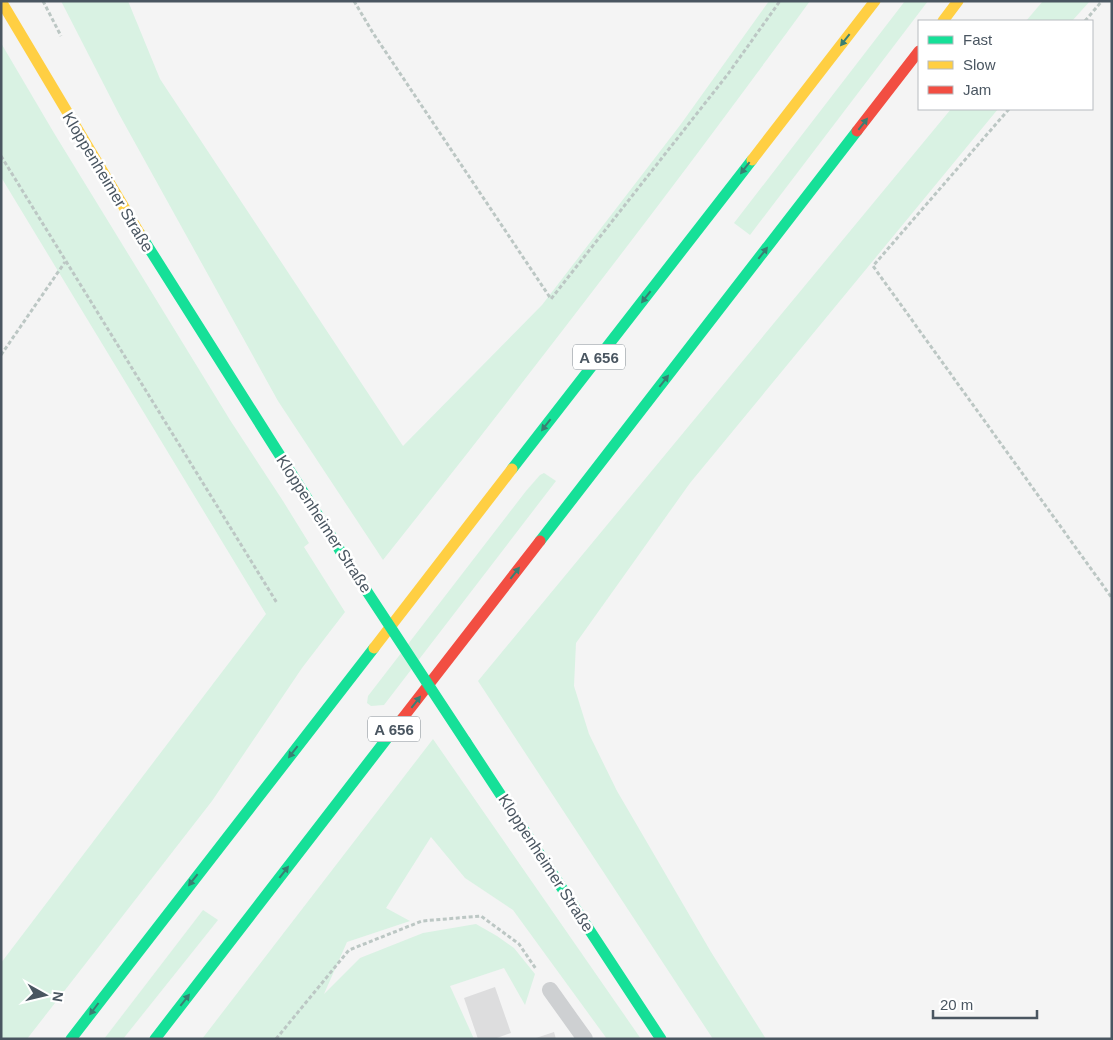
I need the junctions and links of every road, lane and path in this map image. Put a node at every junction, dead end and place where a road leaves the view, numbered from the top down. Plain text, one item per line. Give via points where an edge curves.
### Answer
1 (354, 1) edge
2 (780, 1) edge
3 (874, 1) edge
4 (958, 1) edge
5 (1102, 1) edge
6 (1, 2) edge
7 (944, 20) edge
8 (1086, 20) edge
9 (918, 52) edge
10 (1008, 110) edge
11 (1, 156) edge
12 (66, 262) junction
13 (1, 355) edge
14 (1112, 598) edge
15 (276, 603) dead end
16 (550, 990) joint
17 (71, 1039) edge
18 (155, 1039) edge
19 (276, 1039) edge
20 (585, 1039) edge
21 (661, 1039) edge

1 - 2 path via 552,299 728,74
3 -> 17 main road, A 656
4 - 7 main road
5 - 8 path
6 - 21 main road, Kloppenheimer Straße, bridge via 186,310
18 -> 9 main road, A 656
10 - 14 path via 873,266
11 - 12 path
12 - 13 path
12 - 15 path
16 - 19 path via 519,944 481,916 422,921 349,950
16 - 20 lane

